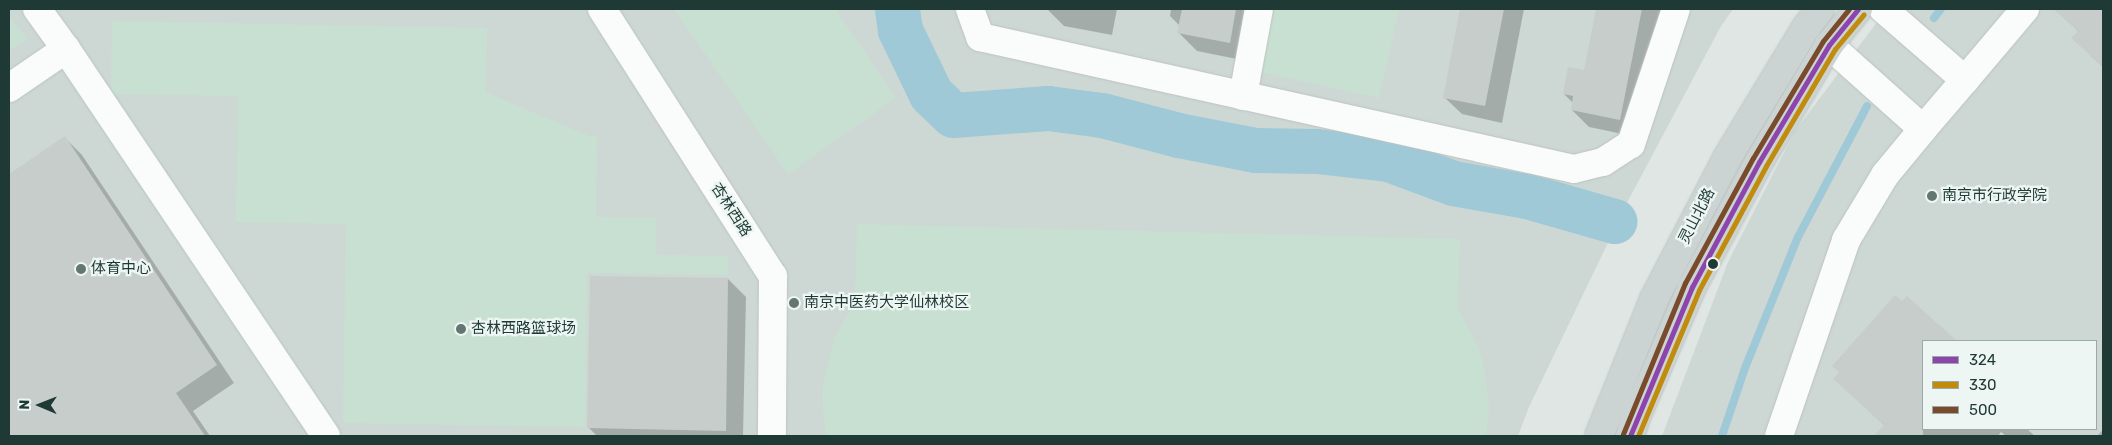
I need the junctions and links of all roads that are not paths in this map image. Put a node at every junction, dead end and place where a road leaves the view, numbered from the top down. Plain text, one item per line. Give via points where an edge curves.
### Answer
1 (37, 9) edge
2 (602, 9) edge
3 (970, 9) edge
4 (1259, 9) edge
5 (1676, 9) edge
6 (1820, 9) edge
7 (1858, 9) edge
8 (1883, 9) edge
9 (2025, 9) edge
10 (1829, 45) junction
11 (66, 49) junction
12 (1965, 80) junction
13 (9, 88) edge
14 (1243, 96) junction
15 (1923, 129) junction
16 (326, 436) edge
17 (772, 436) edge
18 (1599, 436) edge
19 (1630, 436) edge
20 (1779, 436) edge

1 - 11 lane
2 - 17 lane, 杏林西路 via 773,276
3 - 14 lane via 980,37
4 - 14 lane
5 - 14 lane via 1631,144 1603,162 1574,169
6 - 18 main road, 灵山北路 via 1805,28 1723,166 1654,299
7 - 10 main road, 灵山北路
8 - 12 lane
9 - 12 lane
10 - 15 lane
10 - 19 main road, 灵山北路 via 1759,162 1692,287 1636,415
11 - 13 lane
11 - 16 lane
12 - 15 lane
15 - 20 lane via 1885,175 1846,240

